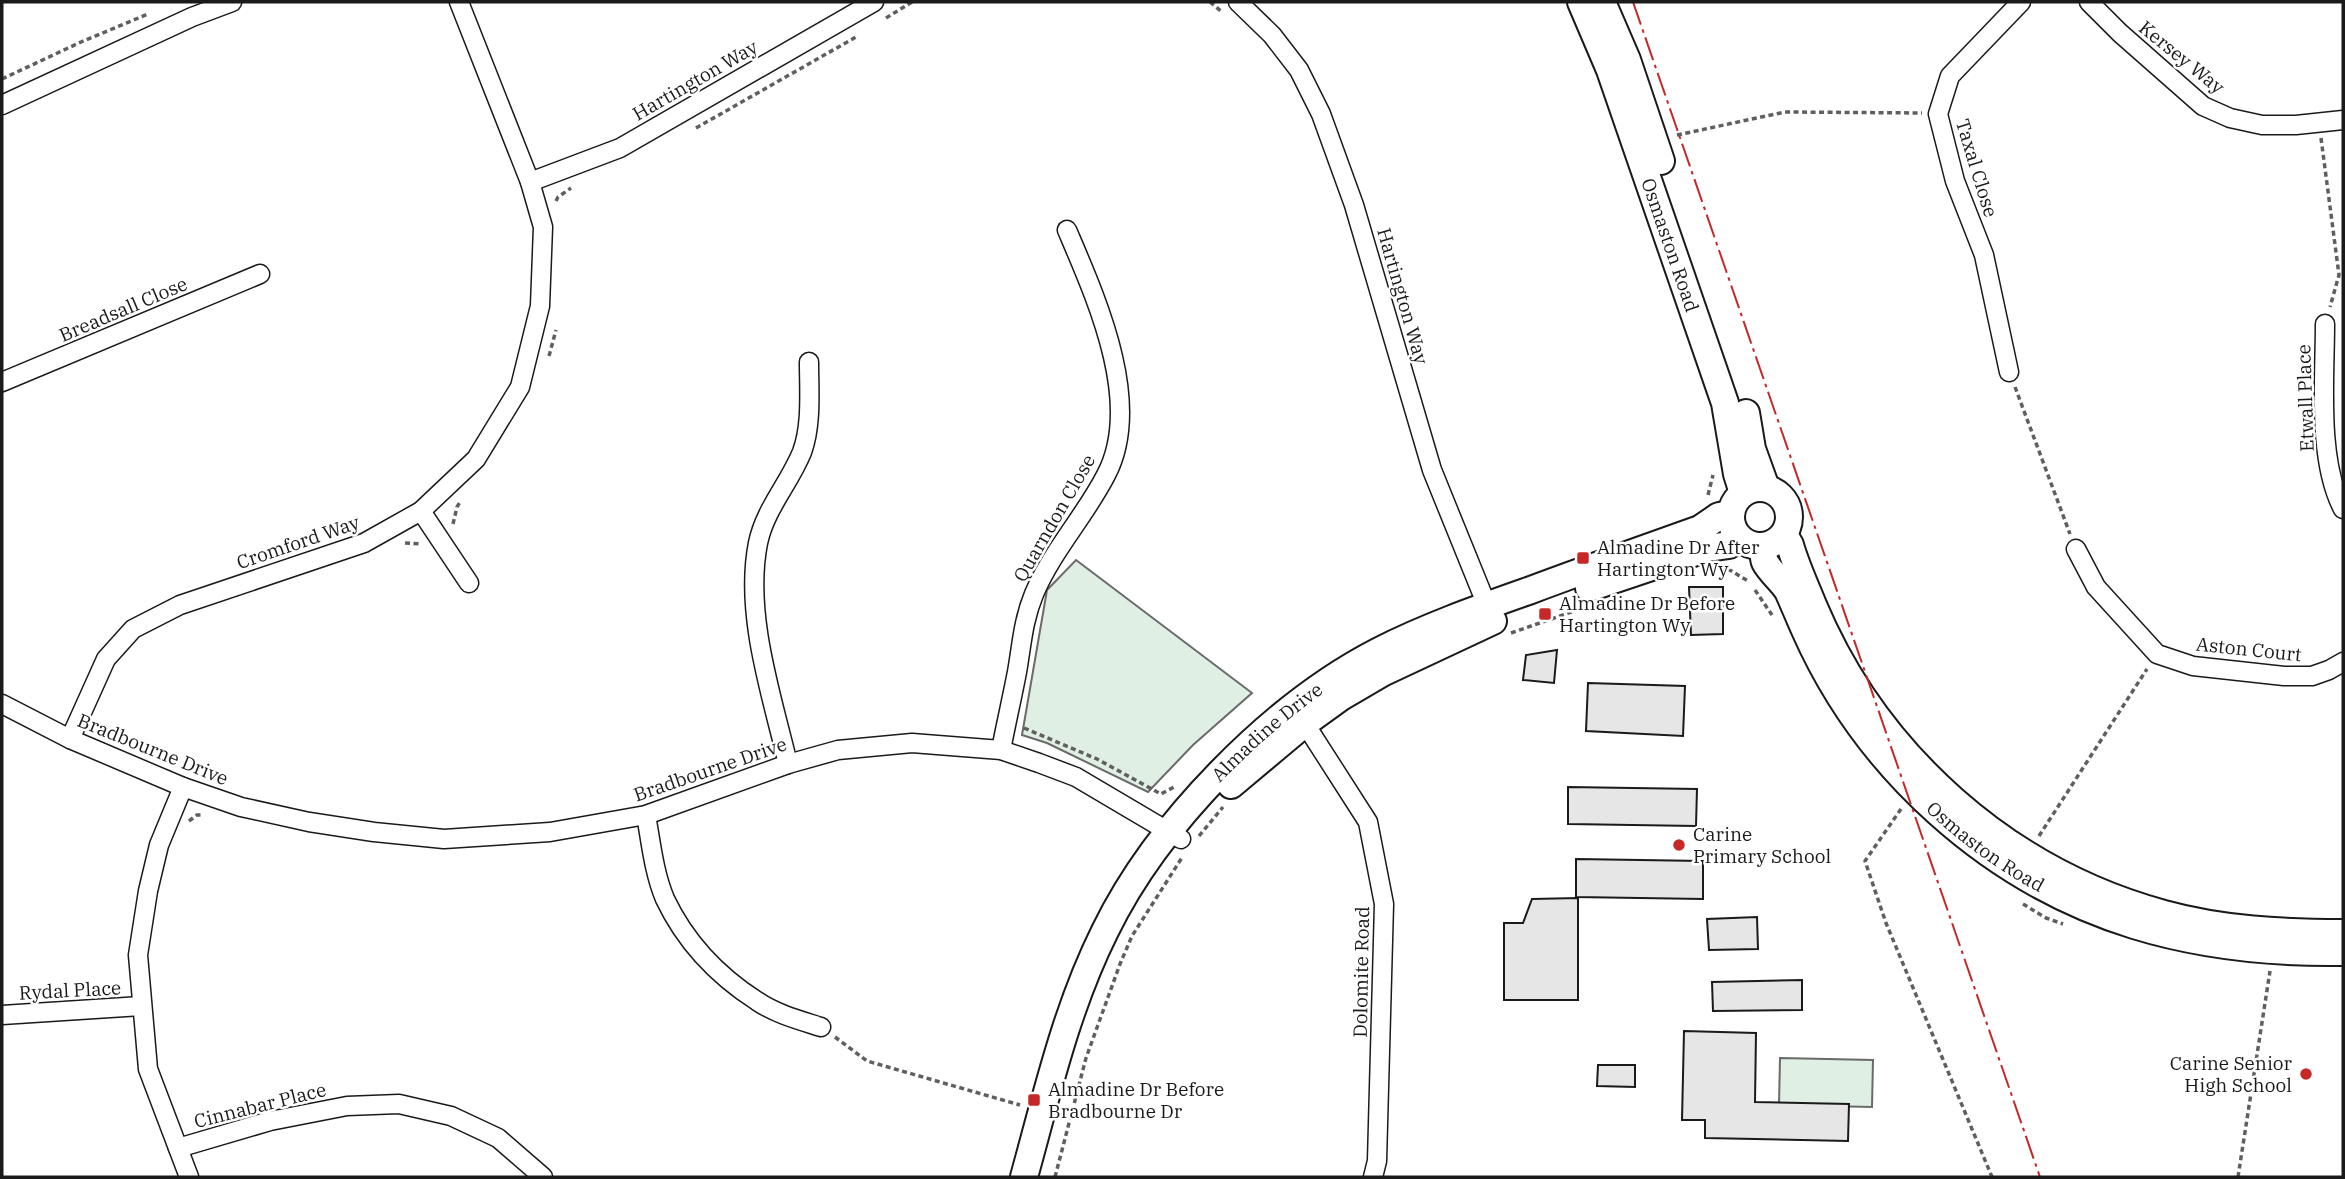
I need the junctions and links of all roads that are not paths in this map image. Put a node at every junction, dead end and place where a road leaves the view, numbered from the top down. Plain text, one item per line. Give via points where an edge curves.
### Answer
1 (232, 2) edge
2 (459, 2) edge
3 (874, 2) edge
4 (1238, 2) edge
5 (1581, 2) edge
6 (1602, 2) edge
7 (2021, 2) edge
8 (2089, 2) edge
9 (2, 105) edge
10 (2343, 120) edge
11 (530, 183) junction
12 (1067, 230) dead end
13 (260, 274) dead end
14 (2325, 324) road end
15 (809, 362) dead end
16 (2009, 372) road end
17 (2, 382) edge
18 (2343, 509) edge
19 (421, 511) junction
20 (1754, 519) junction
21 (2076, 549) road end
22 (469, 583) dead end
23 (1496, 620) junction
24 (2343, 662) edge
25 (2, 704) edge
26 (1299, 715) junction
27 (70, 738) junction
28 (1001, 750) junction
29 (788, 764) junction
30 (183, 787) junction
31 (646, 816) junction
32 (1182, 842) junction
33 (2343, 933) edge
34 (2343, 952) edge
35 (141, 1006) junction
36 (2, 1014) edge
37 (821, 1027) road end
38 (178, 1148) junction
39 (188, 1177) edge
40 (542, 1177) edge
41 (1024, 1177) edge
42 (1042, 1177) edge
43 (1373, 1177) edge

1 - 9 street
2 - 11 street, Cromford Way
3 - 11 street, Hartington Way via 620,148
4 - 23 street, Hartington Way via 1299,70 1321,114 1354,205 1432,470
5 - 20 street, Osmaston Road via 1610,70 1725,403 1737,474
6 - 20 street, Osmaston Road via 1627,60 1745,409 1752,449
7 - 16 street, Taxal Close via 1950,76 1938,114 1955,181 1984,255
8 - 10 street, Kersey Way via 2203,106 2262,125
11 - 19 street, Cromford Way via 543,227 540,306 520,387 476,459
12 - 28 street, Quarndon Close via 1107,334 1120,432 1108,472 1042,575 1023,621
13 - 17 street, Breadsall Close
14 - 18 street, Etwall Place via 2326,452
15 - 29 street via 802,451 765,518 757,544 755,578 764,668
19 - 22 street
19 - 27 street, Cromford Way via 364,543 180,605 133,629 106,659
20 - 23 street, Almadine Drive via 1719,516 1704,538
20 - 33 street, Osmaston Road via 1790,545 1839,660 1885,730 1957,805 1987,829 2093,890 2163,914 2259,930
20 - 34 street, Osmaston Road via 1765,562 1787,591 1828,678 1863,731 1929,804 1997,859 2081,905 2133,925 2227,946
21 - 24 street, Aston Court via 2096,587 2157,654 2193,666 2284,676 2312,676
23 - 26 street, Almadine Drive via 1378,652
25 - 27 street, Bradbourne Drive
26 - 32 street, Almadine Drive via 1210,785
26 - 43 street, Dolomite Road via 1368,822 1384,904
27 - 30 street, Bradbourne Drive
28 - 29 street, Bradbourne Drive via 912,743 838,750
28 - 32 street, Bradbourne Drive via 1076,777
29 - 31 street, Bradbourne Drive
30 - 31 street, Bradbourne Drive via 241,807 309,822 443,839 550,832
30 - 35 street via 159,845 148,891 138,955
31 - 37 street via 664,897 701,955 757,1002
32 - 41 street, Almadine Drive via 1139,872 1105,930 1074,1003
32 - 42 street, Almadine Drive via 1142,898 1117,945 1087,1017
35 - 36 street, Rydal Place
35 - 38 street via 148,1069
38 - 39 street
38 - 40 street, Cinnabar Place via 270,1121 347,1106 399,1104 451,1116 498,1138

